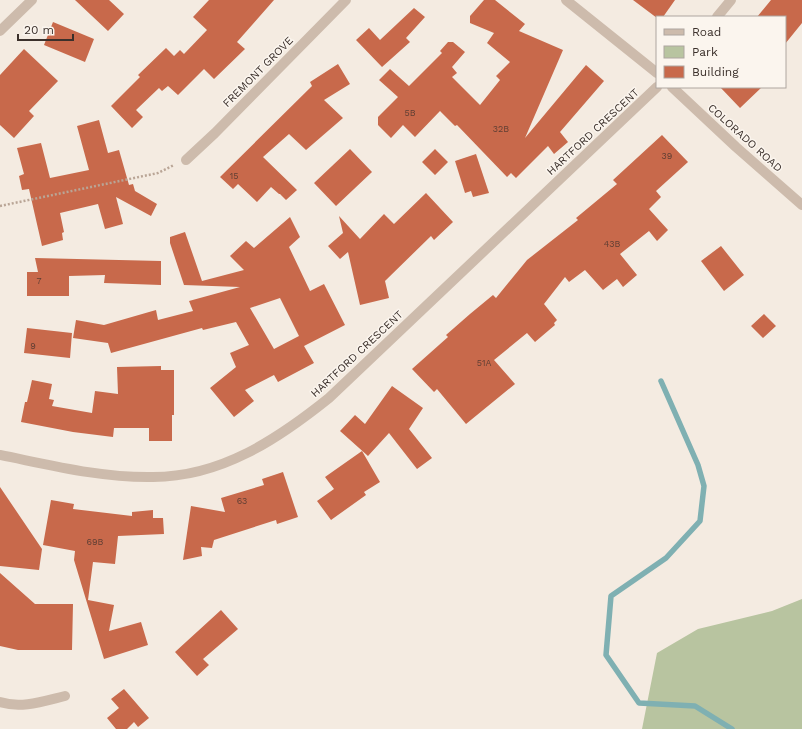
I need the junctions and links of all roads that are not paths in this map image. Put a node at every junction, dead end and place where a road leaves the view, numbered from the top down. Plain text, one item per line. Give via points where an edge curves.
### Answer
1 (32, 0) edge
2 (346, 0) edge
3 (566, 0) edge
4 (731, 0) edge
5 (718, 16) edge
6 (0, 31) edge
7 (656, 72) edge
8 (657, 88) edge
9 (673, 88) edge
10 (186, 160) road end
11 (802, 206) edge
12 (0, 456) edge
13 (65, 696) dead end
14 (0, 702) edge

1 - 6 street
2 - 10 street, FREMONT GROVE
3 - 7 street
4 - 5 street
8 - 12 street, HARTFORD CRESCENT via 329,398 273,440 215,466 154,478 87,472
9 - 11 street, COLORADO ROAD
13 - 14 street via 32,704

